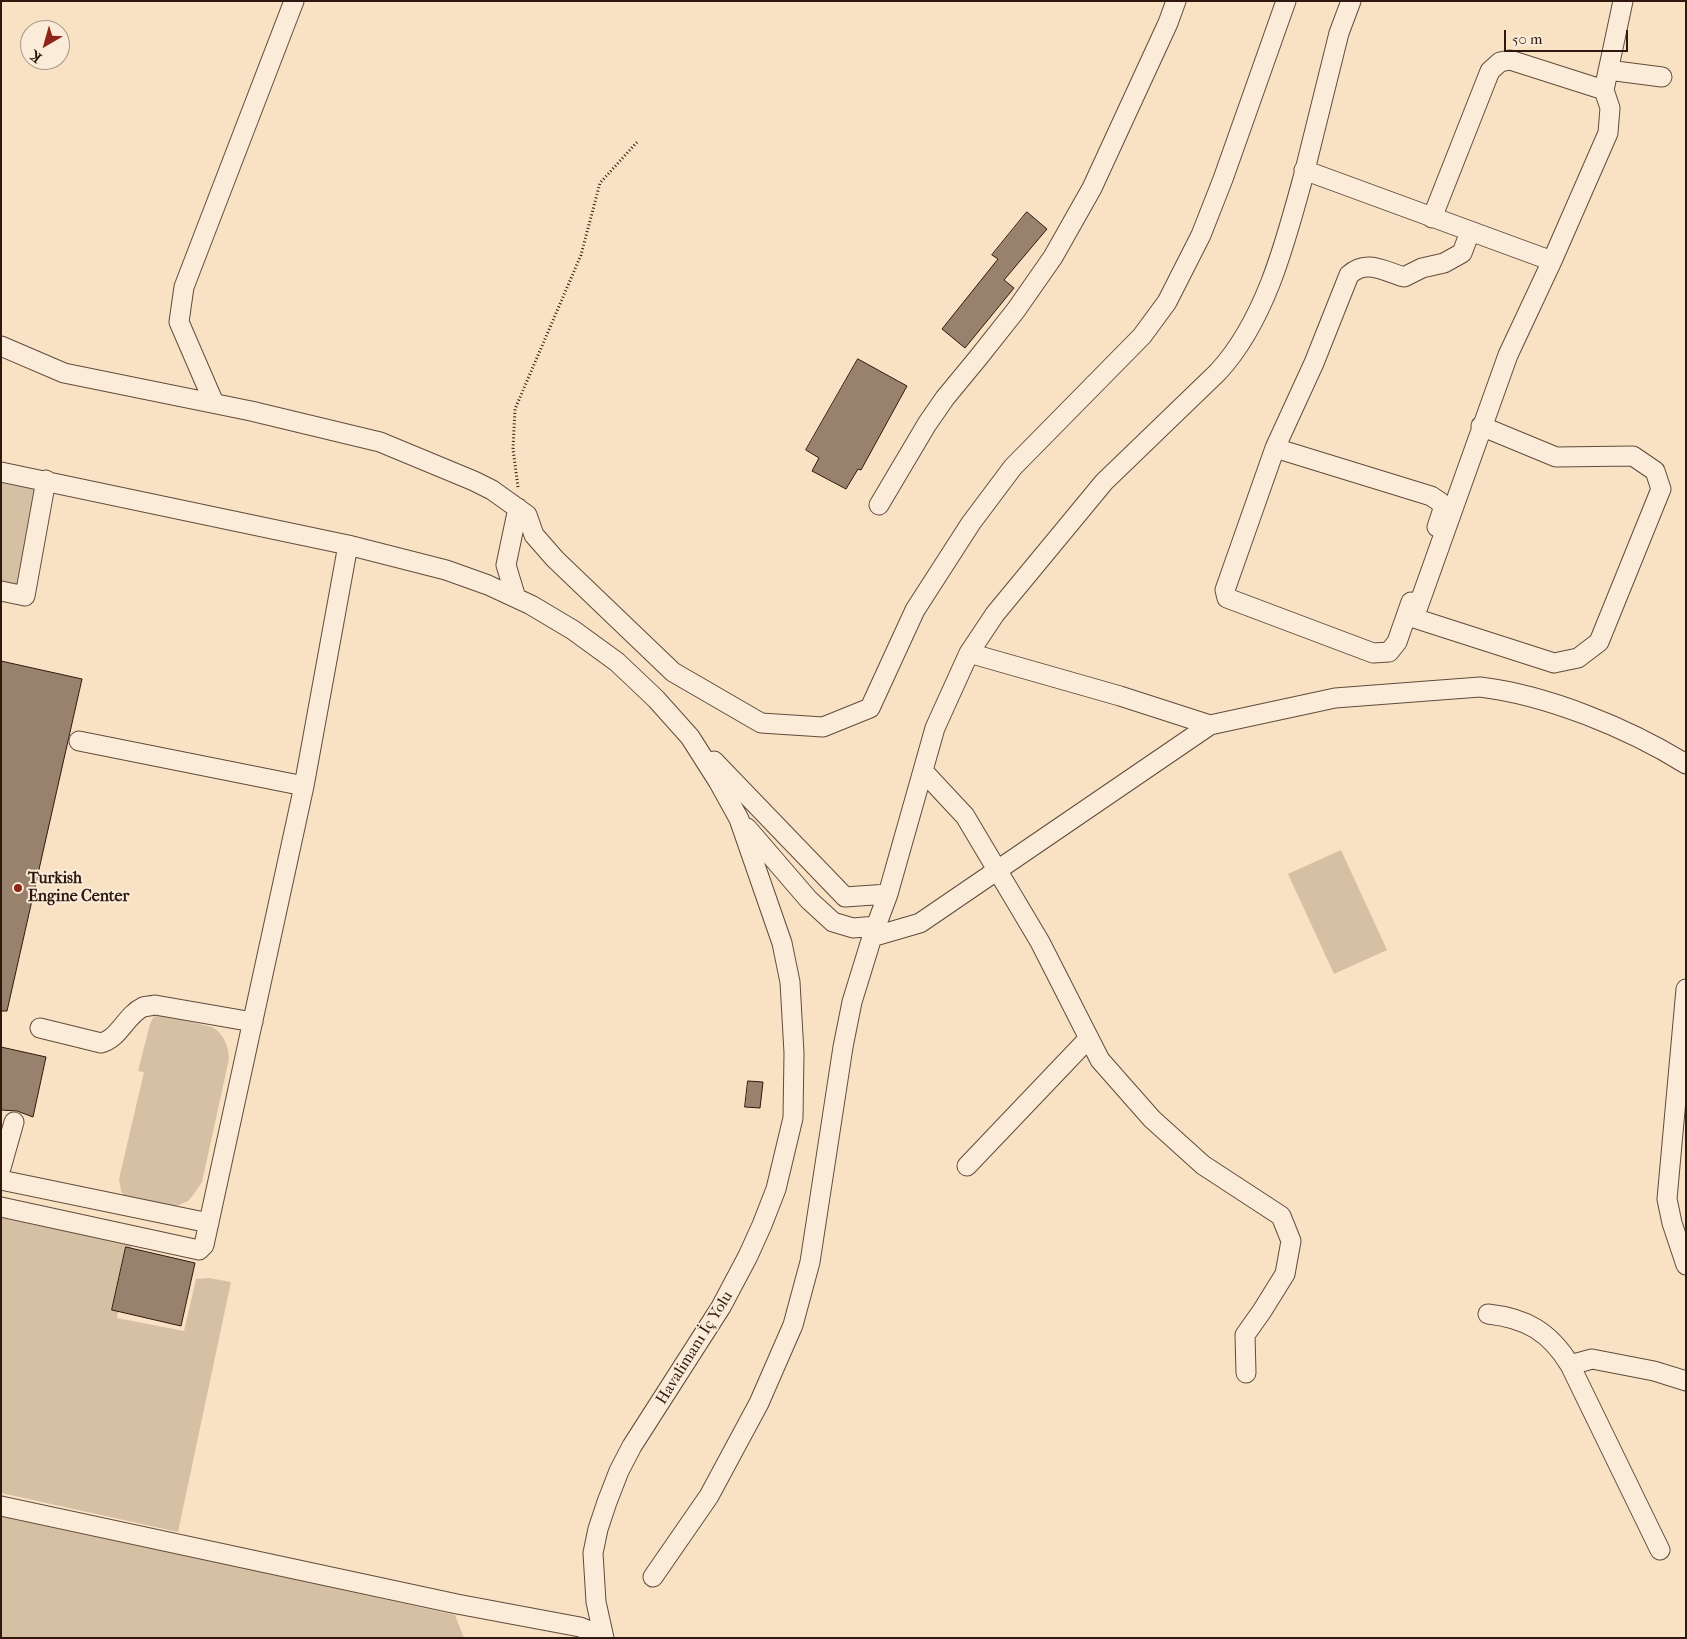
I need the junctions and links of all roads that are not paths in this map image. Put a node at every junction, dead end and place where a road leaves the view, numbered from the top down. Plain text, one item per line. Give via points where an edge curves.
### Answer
1 (294, 1) edge
2 (1176, 1) edge
3 (1286, 1) edge
4 (1351, 1) edge
5 (1624, 1) edge
6 (1608, 70) junction
7 (1662, 77) dead end
8 (1604, 90) junction
9 (1304, 170) junction
10 (1432, 218) junction
11 (1470, 232) junction
12 (1552, 262) junction
13 (1, 346) edge
14 (214, 403) junction
15 (1482, 426) junction
16 (1275, 448) junction
17 (1, 472) edge
18 (46, 480) junction
19 (879, 505) dead end
20 (518, 508) junction
21 (348, 545) junction
22 (1, 591) edge
23 (516, 598) junction
24 (969, 653) junction
25 (1210, 725) junction
26 (690, 737) junction
27 (79, 741) dead end
28 (1686, 764) edge
29 (923, 771) junction
30 (304, 786) junction
31 (739, 820) junction
32 (996, 869) junction
33 (888, 894) junction
34 (874, 932) junction
35 (1686, 989) edge
36 (253, 1022) junction
37 (40, 1028) dead end
38 (1089, 1038) junction
39 (14, 1122) dead end
40 (966, 1166) dead end
41 (1, 1168) edge
42 (1, 1180) edge
43 (1, 1206) edge
44 (209, 1223) junction
45 (1686, 1265) edge
46 (1488, 1314) dead end
47 (1570, 1364) junction
48 (1246, 1373) dead end
49 (1686, 1381) edge
50 (1, 1506) edge
51 (1660, 1550) dead end
52 (653, 1577) dead end
53 (599, 1638) edge
54 (604, 1638) edge

1 - 14 street via 184,286 179,322
2 - 19 street via 1092,188 1053,257 1016,310 945,398
3 - 20 street via 1220,187 1201,235 1167,302 1142,336 1013,467 971,523 915,610 870,708 823,726 761,723 673,672 555,559 534,535 527,515
4 - 9 street via 1338,33
5 - 6 street
6 - 7 street
6 - 8 street
8 - 10 street via 1510,60 1500,62 1490,71
8 - 12 street via 1610,108 1608,133
9 - 10 street
9 - 24 street via 1285,244 1252,324 1231,357 1104,482 995,614
10 - 11 street
11 - 12 street
11 - 16 street via 1462,253 1444,263 1404,276 1368,266 1349,275
12 - 15 street via 1508,355
13 - 14 street via 64,373
14 - 20 street via 380,442 474,481
15 - 15 street via 1414,618 1554,663 1578,658 1599,642 1661,489 1655,471 1632,456 1556,457
16 - 16 street via 1225,590 1227,598 1374,653 1389,652 1397,642 1443,510 1440,502 1431,496
17 - 18 street
18 - 21 street
18 - 22 street via 25,596
20 - 23 street via 506,565
21 - 23 street via 446,570
21 - 30 street
23 - 26 street via 573,630 617,662
24 - 25 street
24 - 29 street via 936,728
25 - 28 street via 1335,698 1480,687 1530,696 1559,706 1653,745
25 - 32 street
26 - 31 street
26 - 33 street via 845,897
27 - 30 street
29 - 32 street via 965,816
29 - 33 street
30 - 36 street
31 - 34 street via 809,900 834,922
31 - 54 street, Havalimanı İç Yolu via 782,943 790,982 793,1118 778,1181 736,1281 632,1446 598,1528 593,1552 594,1579
32 - 34 street via 920,923
32 - 38 street via 1040,942
33 - 34 street
34 - 52 street via 852,1002 843,1046 810,1262 794,1325 709,1496
35 - 45 street via 1667,1199
36 - 37 street via 155,1005 133,1014 107,1042
36 - 44 street
38 - 40 street
38 - 48 street via 1100,1060 1152,1119 1203,1164 1281,1216 1291,1241 1285,1274 1245,1335
39 - 41 street
42 - 44 street
43 - 44 street via 199,1250 204,1245
46 - 47 street via 1530,1324 1553,1341
47 - 49 street via 1592,1358
47 - 51 street
50 - 53 street via 457,1604 580,1627

